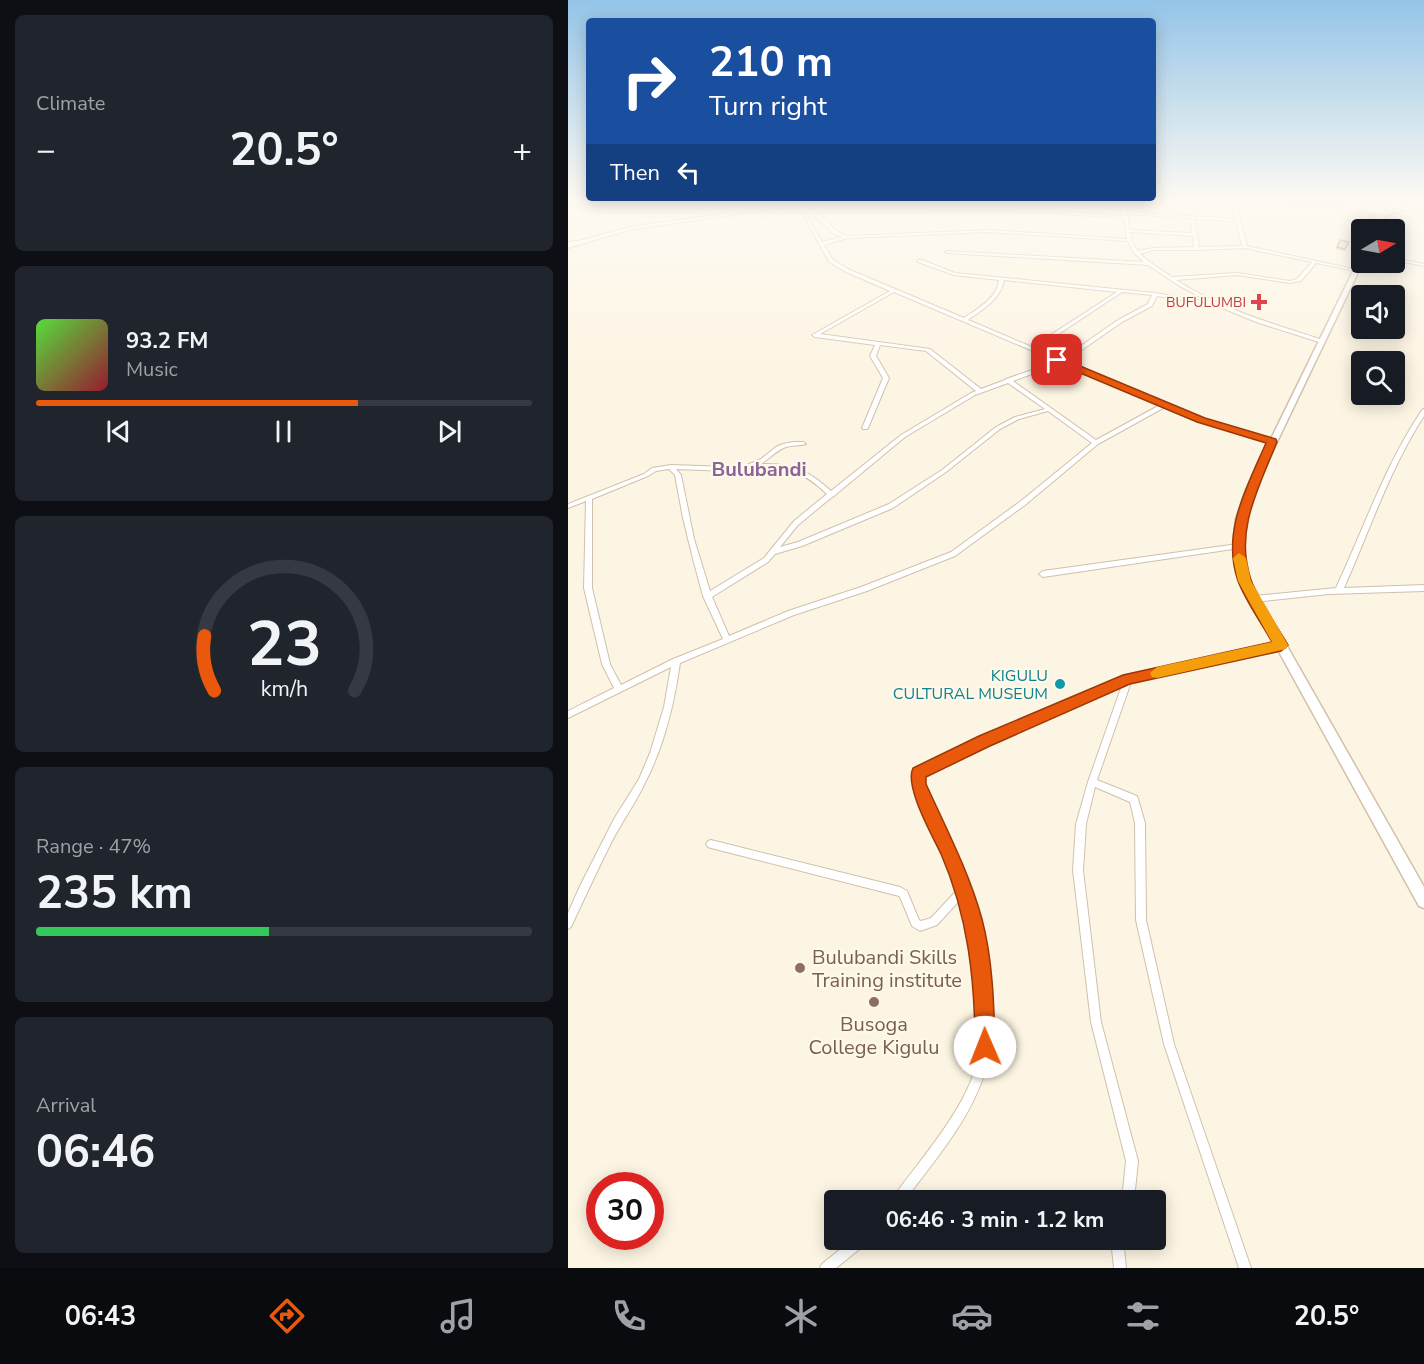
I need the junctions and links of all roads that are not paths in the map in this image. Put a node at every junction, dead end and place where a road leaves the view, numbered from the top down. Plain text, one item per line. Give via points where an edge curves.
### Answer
1 (833, 262) edge
2 (923, 262) edge
3 (1119, 262) edge
4 (1315, 262) joint
5 (1150, 264) joint
6 (1351, 269) edge
7 (1355, 273) edge
8 (1002, 278) junction
9 (1171, 279) junction
10 (892, 291) junction
11 (1121, 291) junction
12 (1155, 294) junction
13 (1213, 304) junction
14 (965, 320) junction
15 (1321, 341) junction
16 (878, 344) junction
17 (1034, 348) junction
18 (1059, 361) junction
19 (1008, 380) junction
20 (980, 391) junction
21 (1164, 405) junction
22 (1047, 410) junction
23 (1423, 411) edge
24 (865, 428) dead end
25 (1272, 442) junction
26 (1096, 443) junction
27 (803, 444) dead end
28 (750, 466) junction
29 (671, 467) junction
30 (832, 495) junction
31 (589, 499) junction
32 (568, 506) edge
33 (1238, 546) junction
34 (772, 552) junction
35 (1043, 574) dead end
36 (1423, 588) edge
37 (1339, 590) junction
38 (707, 596) junction
39 (1254, 599) junction
40 (727, 639) junction
41 (1281, 645) junction
42 (676, 661) junction
43 (1128, 679) junction
44 (619, 689) junction
45 (568, 715) edge
46 (1092, 782) junction
47 (711, 844) dead end
48 (963, 890) junction
49 (1423, 901) edge
50 (568, 924) edge
51 (905, 1190) edge
52 (1129, 1190) edge
53 (849, 1250) edge
54 (1118, 1250) edge
55 (826, 1268) edge
56 (1120, 1268) edge
57 (1245, 1268) edge

1 - 10 street
2 - 8 street via 954,274
3 - 5 street
4 - 6 street
4 - 9 street via 1299,280 1290,282 1237,274
5 - 9 street
7 - 15 main road
8 - 11 street
8 - 14 street via 1003,284 995,296
9 - 13 street
10 - 14 street
10 - 16 street via 816,335
11 - 12 street
11 - 17 street
12 - 13 street
12 - 18 street via 1150,305
13 - 15 street
14 - 17 street
15 - 25 main road
16 - 20 street via 928,350
16 - 24 street via 873,356 886,378
17 - 18 street
18 - 19 street
18 - 21 street
19 - 20 street
19 - 22 street
20 - 30 street via 903,436
21 - 25 street
21 - 26 street
22 - 26 street
22 - 34 street via 998,428 891,506
23 - 37 street via 1389,471
25 - 33 main road via 1244,509
26 - 40 street via 953,554
27 - 28 street via 781,445
28 - 29 street via 709,470
28 - 30 street via 774,465 807,472
29 - 31 street via 654,469
29 - 38 street via 678,475
30 - 34 street via 796,523
31 - 32 street
31 - 44 street via 588,588 606,664
33 - 35 street
33 - 39 main road via 1245,581
34 - 38 street via 766,560
36 - 37 street
37 - 39 street
38 - 40 street
39 - 41 main road
40 - 42 street
41 - 43 street
41 - 49 main road
42 - 44 street
42 - 50 street via 653,754
43 - 46 street
43 - 48 street via 918,773 918,784
44 - 45 street
46 - 52 street via 1081,824 1078,870 1096,1022 1132,1161
46 - 57 street via 1134,798 1140,823 1141,920 1169,1044
47 - 48 street via 900,892 920,926 934,922
48 - 51 street via 973,920 984,990 985,1047 979,1074 964,1106
53 - 55 street
54 - 56 street

